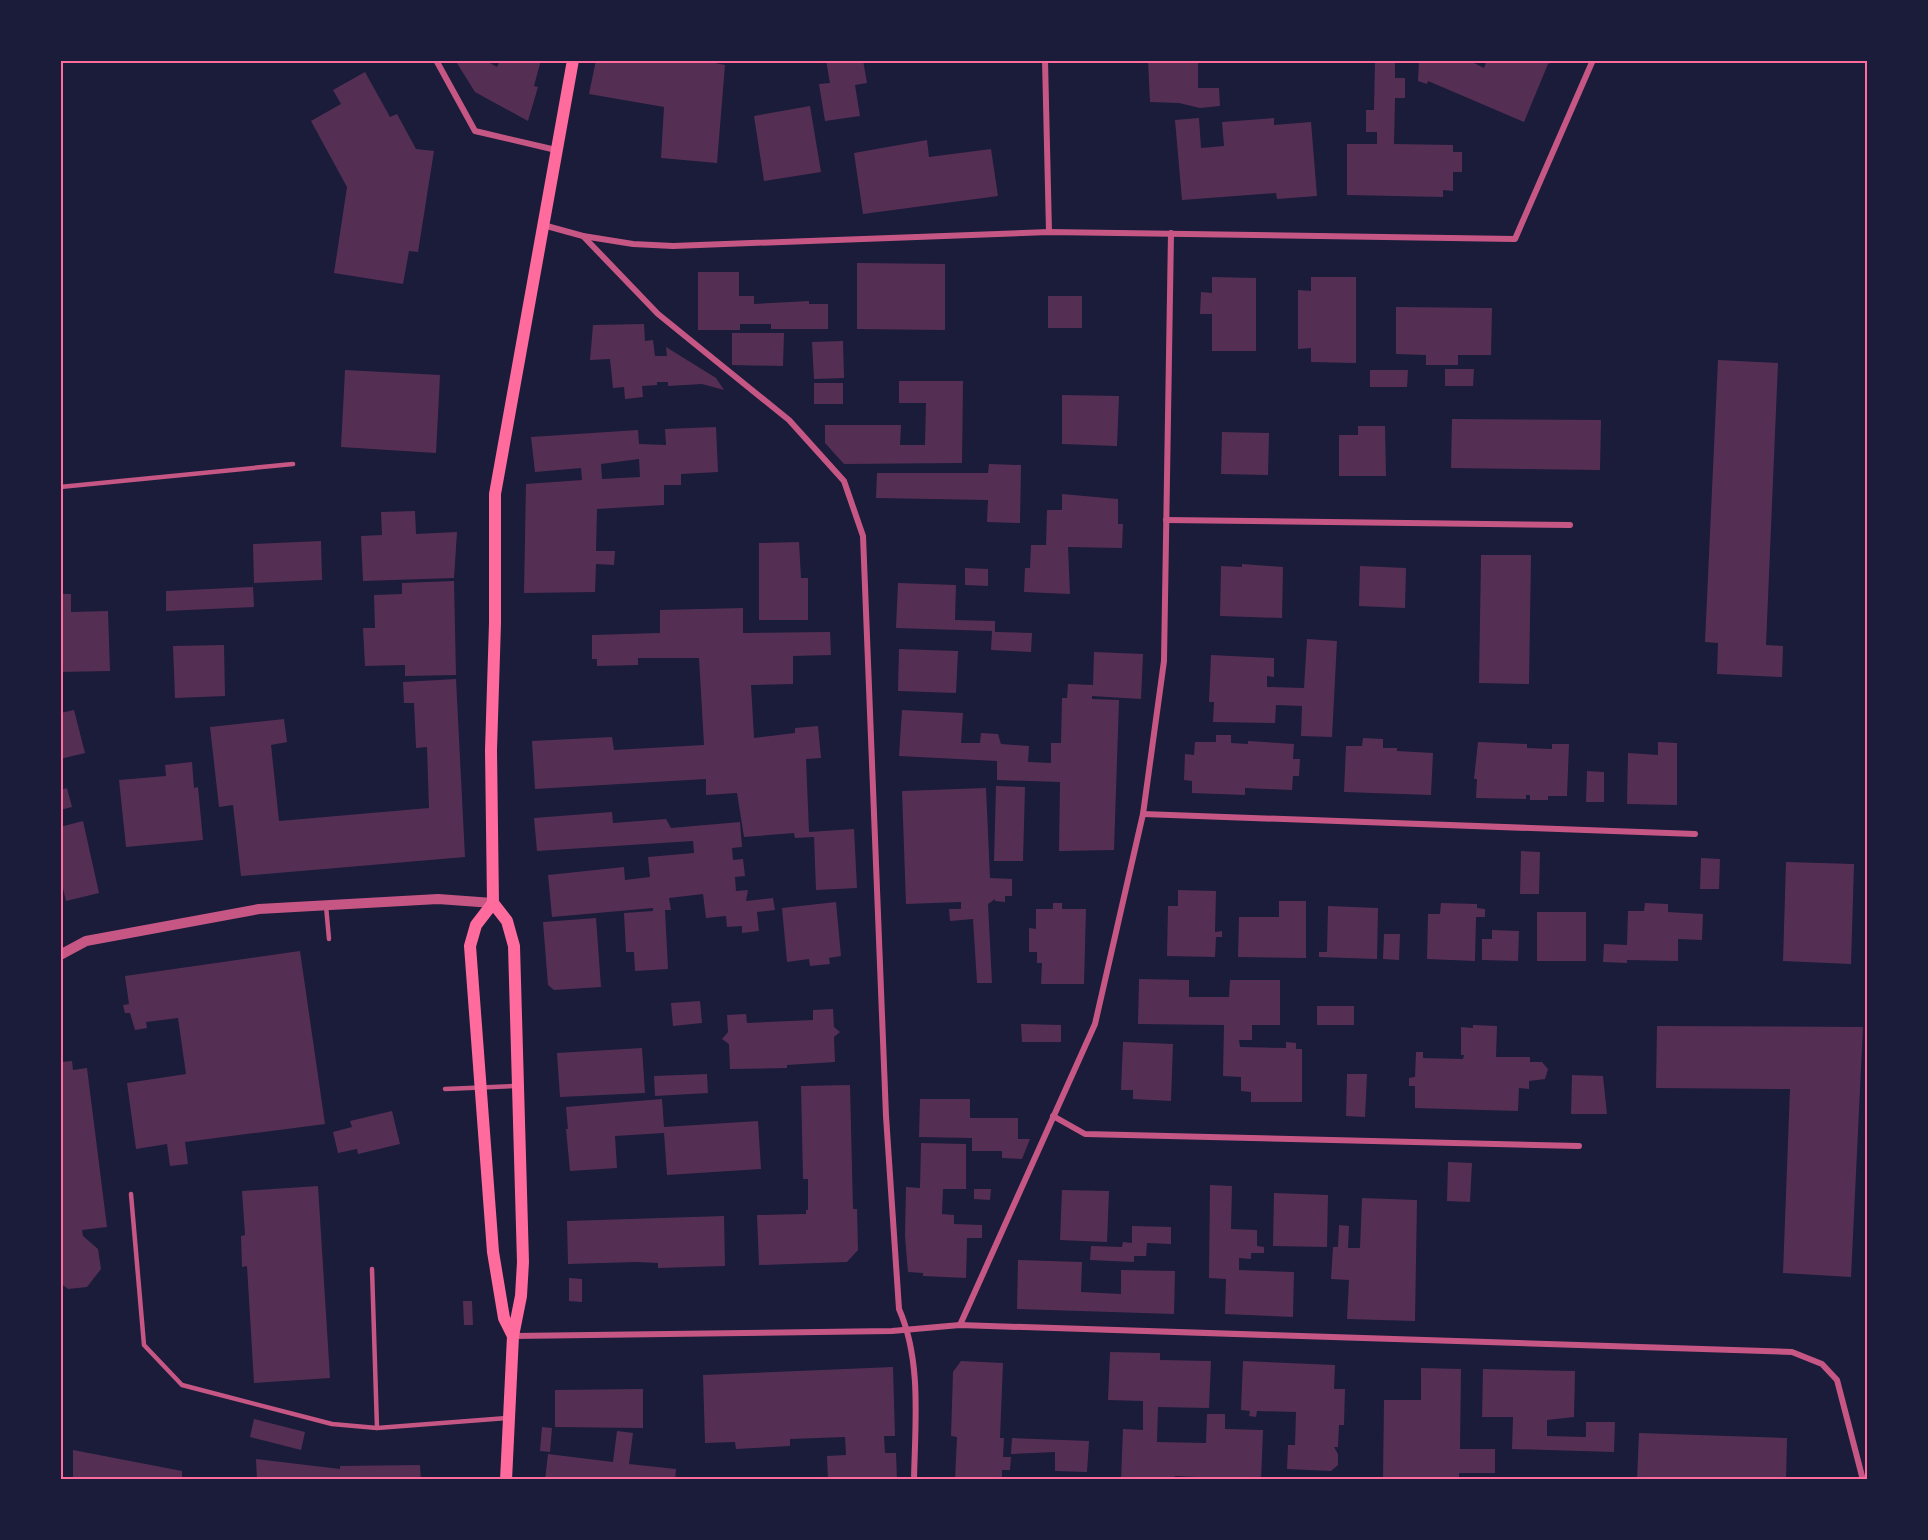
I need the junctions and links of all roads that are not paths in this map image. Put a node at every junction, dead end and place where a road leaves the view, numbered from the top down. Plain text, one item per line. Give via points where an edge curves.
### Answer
1 (435, 60) edge
2 (573, 60) edge
3 (1045, 60) edge
4 (1593, 60) edge
5 (556, 150) junction
6 (542, 225) junction
7 (1049, 232) junction
8 (1171, 233) junction
9 (583, 236) junction
10 (293, 464) dead end
11 (60, 487) edge
12 (1166, 520) junction
13 (1570, 525) dead end
14 (1143, 814) junction
15 (1695, 834) dead end
16 (493, 903) junction
17 (326, 904) junction
18 (329, 939) dead end
19 (60, 955) edge
20 (518, 1086) junction
21 (480, 1088) junction
22 (445, 1089) dead end
23 (1053, 1116) junction
24 (1579, 1146) dead end
25 (131, 1194) dead end
26 (372, 1269) dead end
27 (960, 1325) junction
28 (908, 1330) junction
29 (513, 1336) junction
30 (510, 1418) junction
31 (377, 1428) junction
32 (507, 1480) edge
33 (914, 1480) edge
34 (1863, 1480) edge

1 - 5 street via 475,130
2 - 5 main road
3 - 7 street
4 - 8 street via 1515,239
5 - 6 main road
6 - 9 street
6 - 16 main road via 495,494
7 - 8 street
7 - 9 street via 673,246
8 - 12 street
9 - 28 street via 658,314 789,420 844,481 863,536 886,1116 899,1309
10 - 11 lane
12 - 13 street
12 - 14 street via 1164,661
14 - 15 street
14 - 23 street via 1095,1024
16 - 17 street via 438,899
16 - 20 main road via 507,921 514,946
16 - 21 main road via 476,925 470,946
17 - 18 lane
17 - 19 street via 259,909 86,941
20 - 21 lane
20 - 29 main road via 523,1262
21 - 22 lane
21 - 29 main road via 493,1252 504,1318
23 - 24 street via 1085,1134
23 - 27 street
25 - 31 lane via 144,1345 182,1385 332,1424
26 - 31 lane
27 - 28 street
27 - 34 street via 1792,1352 1822,1364 1837,1380
28 - 29 street
28 - 33 street via 915,1381
29 - 30 main road
30 - 31 lane
30 - 32 main road

